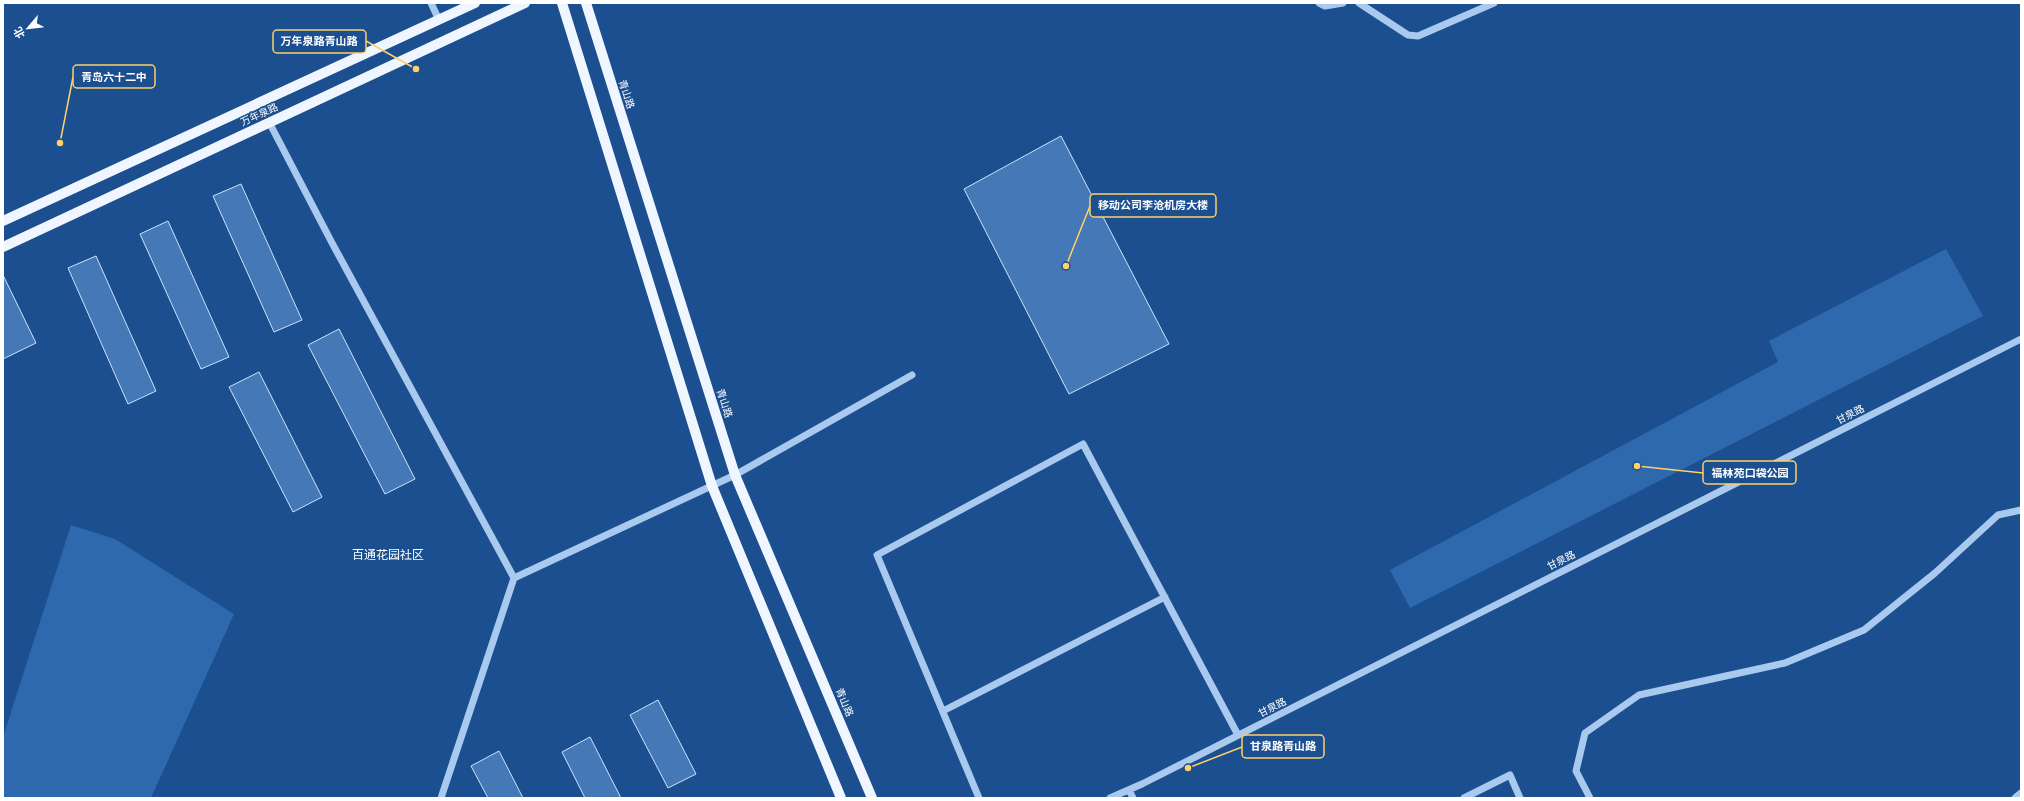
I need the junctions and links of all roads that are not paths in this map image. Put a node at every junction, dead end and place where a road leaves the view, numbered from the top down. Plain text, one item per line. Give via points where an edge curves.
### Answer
1 (431, 3) edge
2 (475, 3) edge
3 (525, 3) edge
4 (562, 3) edge
5 (586, 3) edge
6 (1318, 3) edge
7 (1343, 3) edge
8 (1358, 3) edge
9 (1494, 3) edge
10 (439, 20) junction
11 (269, 122) junction
12 (3, 221) edge
13 (3, 247) edge
14 (2021, 339) edge
15 (912, 375) dead end
16 (735, 475) junction
17 (712, 486) junction
18 (2021, 510) edge
19 (514, 578) junction
20 (1165, 597) junction
21 (943, 711) junction
22 (1238, 735) junction
23 (1129, 790) junction
24 (2021, 793) edge
25 (441, 798) edge
26 (841, 798) edge
27 (872, 798) edge
28 (979, 798) edge
29 (1110, 798) edge
30 (1133, 798) edge
31 (1464, 798) edge
32 (1520, 798) edge
33 (1590, 798) edge
34 (2015, 798) edge

1 - 10 street
2 - 10 main road, 万年泉路
3 - 11 main road, 万年泉路
4 - 17 main road
5 - 16 main road, 青山路
6 - 7 street via 1325,6
8 - 9 street via 1408,35 1418,36
10 - 12 main road, 万年泉路
11 - 13 main road, 万年泉路
11 - 19 street
14 - 22 street, 甘泉路
15 - 16 street
16 - 17 street
16 - 27 main road, 青山路
17 - 19 street
17 - 26 main road
18 - 33 street via 1998,515 1935,572 1864,630 1785,663 1639,695 1585,732 1576,771
19 - 25 street
20 - 21 street
20 - 21 street via 1083,444 877,555
20 - 22 street
21 - 28 street
22 - 23 street, 甘泉路
23 - 29 street, 甘泉路
23 - 30 street
24 - 34 street
31 - 32 street via 1510,775

